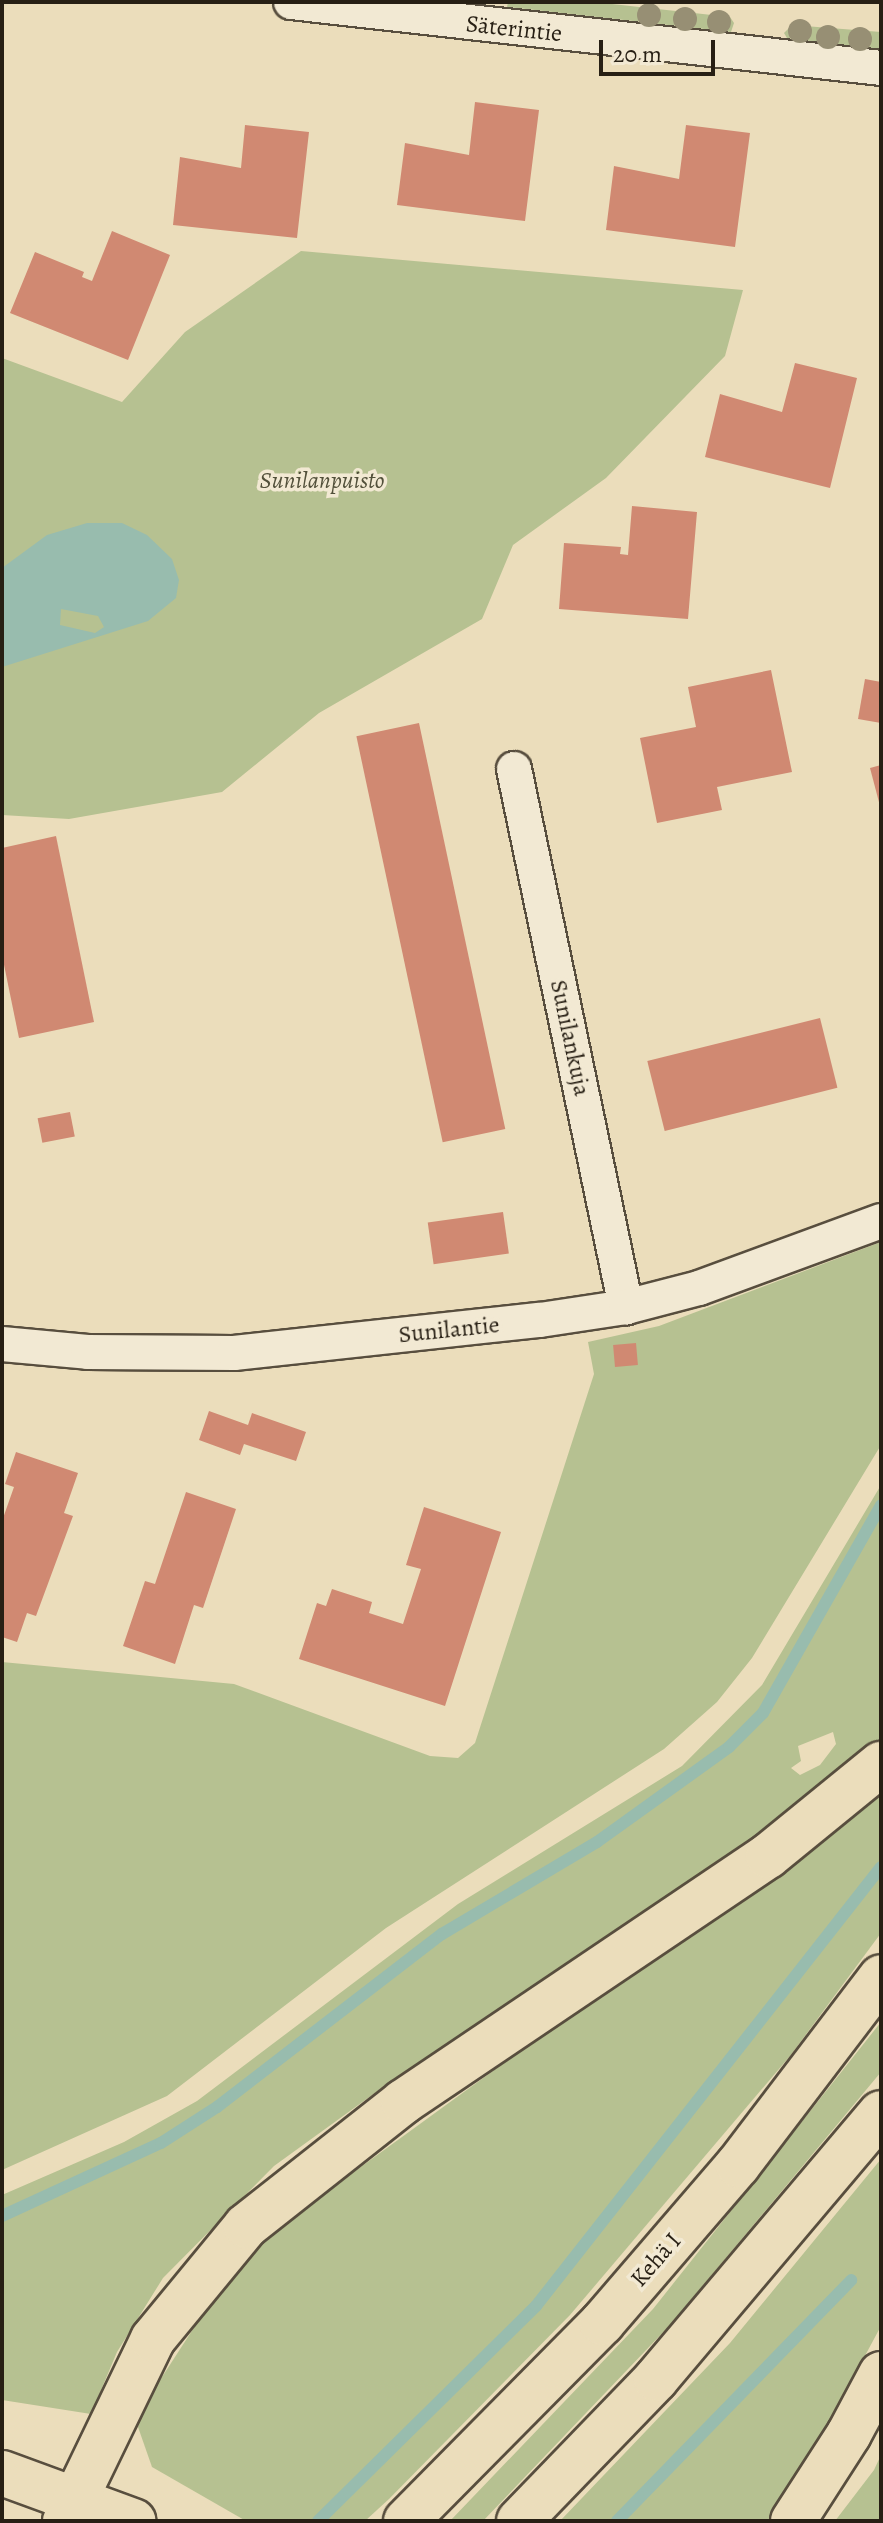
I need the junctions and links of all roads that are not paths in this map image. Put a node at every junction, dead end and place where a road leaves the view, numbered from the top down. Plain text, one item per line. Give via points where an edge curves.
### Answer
1 (291, 2) edge
2 (424, 11) edge
3 (881, 68) edge
4 (514, 769) dead end
5 (881, 1221) edge
6 (626, 1307) junction
7 (2, 1344) edge
8 (881, 1764) edge
9 (881, 1977) edge
10 (881, 2113) edge
11 (881, 2374) edge
12 (2, 2473) edge
13 (72, 2510) edge
14 (133, 2521) edge
15 (406, 2521) edge
16 (519, 2521) edge
17 (793, 2521) edge

1 - 2 street, Säterintie
2 - 3 street, Säterintie
4 - 6 street, Sunilankuja
5 - 6 street, Sunilantie via 699,1288
6 - 7 street, Sunilantie via 234,1353 88,1352
8 - 13 main road via 768,1856 403,2102 246,2226 153,2339
9 - 15 main road, Kehä I via 776,2118 611,2312
10 - 16 main road via 656,2379
11 - 17 main road
12 - 13 main road
13 - 14 main road

